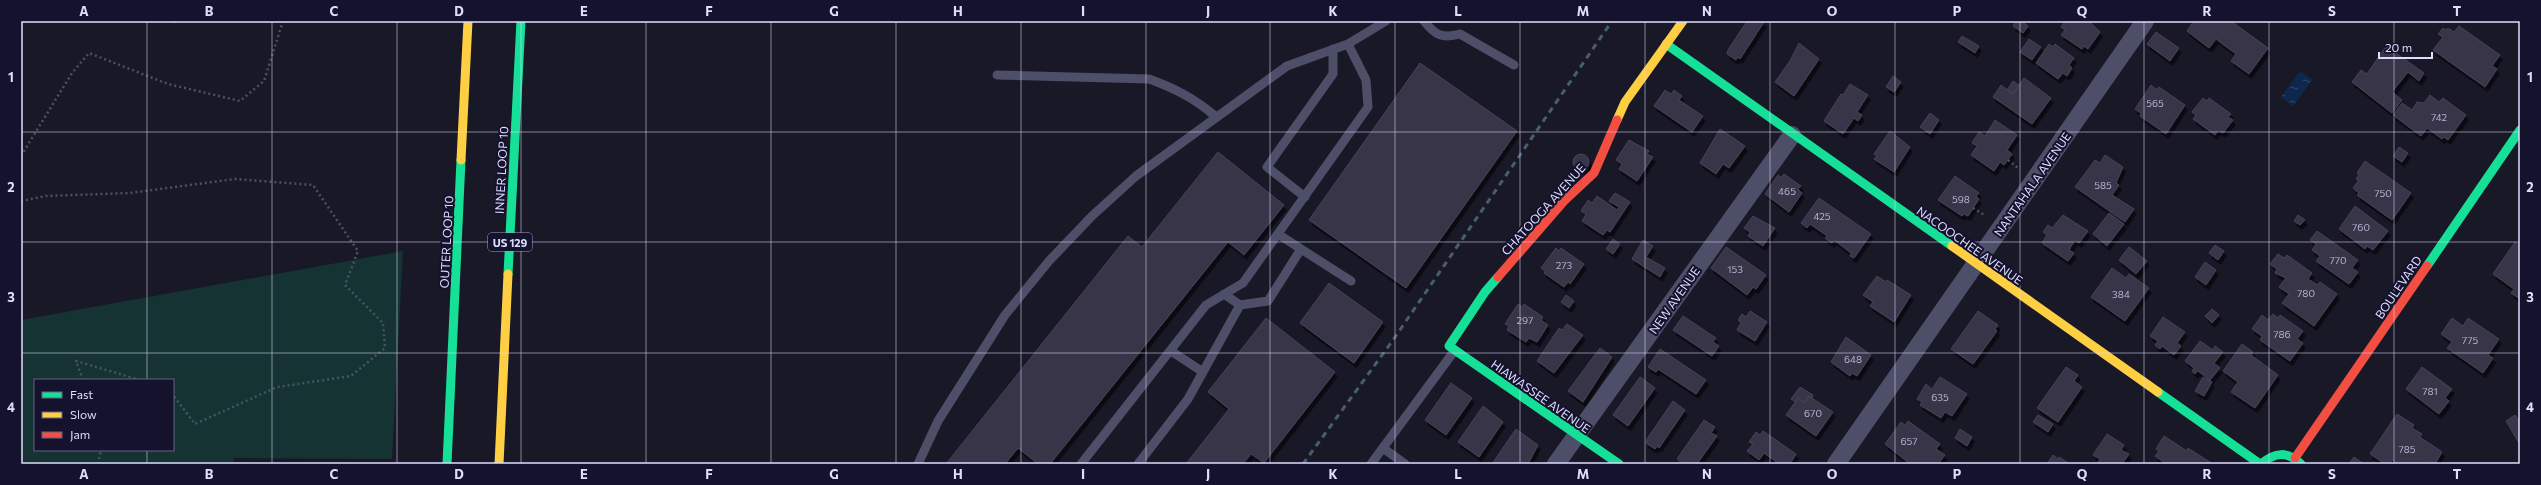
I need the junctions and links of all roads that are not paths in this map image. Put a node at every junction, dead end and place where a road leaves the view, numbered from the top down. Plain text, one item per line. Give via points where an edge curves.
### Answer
1 (468, 21) edge
2 (521, 21) edge
3 (1386, 21) edge
4 (1424, 21) edge
5 (1683, 21) edge
6 (2145, 21) edge
7 (1348, 44) junction
8 (1666, 44) junction
9 (1333, 49) junction
10 (1514, 65) dead end
11 (997, 75) dead end
12 (1215, 116) junction
13 (2520, 130) edge
14 (1792, 135) junction
15 (1305, 197) junction
16 (1278, 234) junction
17 (1301, 249) junction
18 (1976, 264) junction
19 (1351, 281) dead end
20 (1224, 294) junction
21 (1240, 305) junction
22 (1452, 348) junction
23 (1171, 351) junction
24 (1203, 372) junction
25 (1577, 436) junction
26 (1383, 448) junction
27 (2298, 461) edge
28 (447, 464) edge
29 (499, 464) edge
30 (918, 464) edge
31 (1081, 464) edge
32 (1138, 464) edge
33 (1371, 464) edge
34 (1405, 464) edge
35 (1556, 464) edge
36 (1619, 464) edge
37 (1836, 464) edge
38 (2261, 464) edge

1 - 28 main road, OUTER LOOP 10
2 - 29 main road, INNER LOOP 10 / US 129
3 - 7 lane
4 - 10 lane via 1434,33 1446,38 1460,34
5 - 8 main road, CHATOOGA AVENUE
6 - 18 street, NANTAHALA AVENUE
7 - 9 lane
7 - 15 lane via 1366,80 1368,107
8 - 14 main road, NACOOCHEE AVENUE
8 - 22 main road, CHATOOGA AVENUE via 1625,102 1594,173 1564,201 1486,292
9 - 12 lane via 1287,66
9 - 15 lane via 1333,74 1267,167
11 - 12 lane via 1149,79 1172,87 1195,100
12 - 30 lane via 1121,189 1049,261 1005,315 938,421
13 - 27 main road, BOULEVARD
14 - 18 main road, NACOOCHEE AVENUE
14 - 25 street, NEW AVENUE
15 - 16 lane
16 - 17 lane
16 - 20 lane via 1243,283
17 - 19 lane
17 - 21 lane via 1268,301
18 - 37 street, NANTAHALA AVENUE
18 - 38 main road, NACOOCHEE AVENUE
20 - 21 lane
20 - 23 lane via 1206,305
21 - 24 lane
22 - 25 main road, HIAWASSEE AVENUE
22 - 26 lane
23 - 24 lane
23 - 31 lane
24 - 32 lane via 1188,399
25 - 35 street, NEW AVENUE
25 - 36 main road, HIAWASSEE AVENUE
26 - 33 lane
26 - 34 lane
27 - 38 main road, BOULEVARD via 2286,454 2277,453

